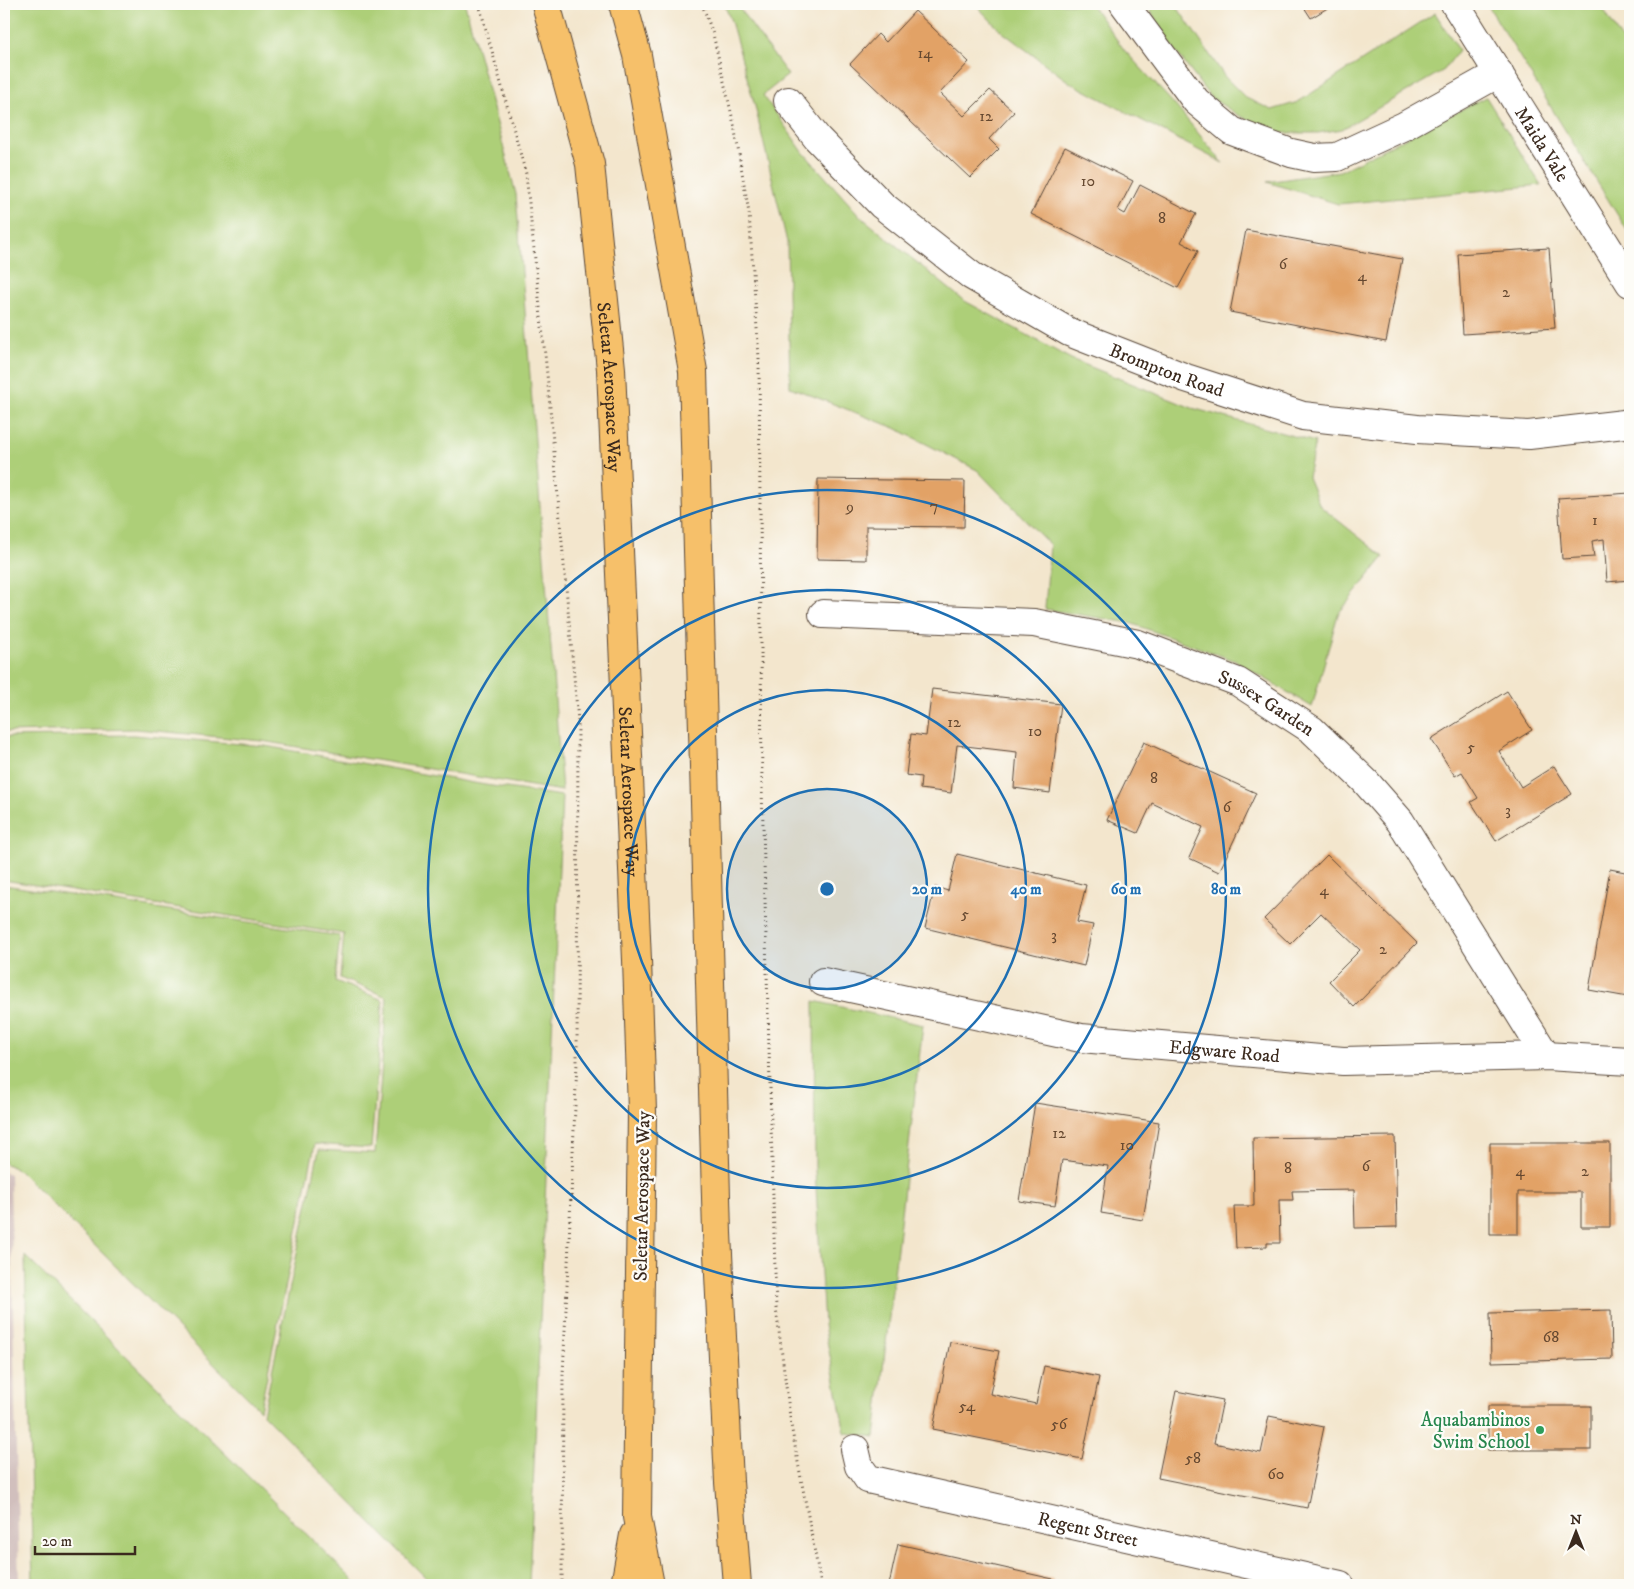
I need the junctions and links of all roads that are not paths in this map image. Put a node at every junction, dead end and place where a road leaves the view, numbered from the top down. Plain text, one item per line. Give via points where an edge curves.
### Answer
1 (546, 4) edge
2 (623, 4) edge
3 (1124, 4) edge
4 (1455, 4) edge
5 (1499, 73) junction
6 (788, 101) dead end
7 (1630, 282) edge
8 (1630, 422) edge
9 (823, 614) dead end
10 (823, 982) dead end
11 (1546, 1056) junction
12 (1630, 1061) edge
13 (855, 1449) dead end
14 (637, 1517) junction
15 (625, 1585) edge
16 (650, 1585) edge
17 (737, 1585) edge
18 (1340, 1585) edge

1 - 14 main road, Seletar Aerospace Way via 590,164 611,369 642,1111
2 - 17 main road via 637,55 693,371 717,1233
3 - 5 street via 1196,100 1232,131 1291,154 1337,157 1404,126
4 - 5 street, Maida Vale
5 - 7 street, Maida Vale
6 - 8 street, Brompton Road via 817,138 882,205 972,276 1068,332 1186,378 1303,416 1417,429 1529,435
9 - 11 street, Sussex Garden via 1034,623 1138,644 1238,682 1312,730 1366,781 1400,821
10 - 11 street, Edgware Road via 1081,1038 1343,1061
11 - 12 street, Edgware Road
13 - 18 street, Regent Street via 859,1466 868,1479
14 - 15 main road
14 - 16 main road, Seletar Aerospace Way

